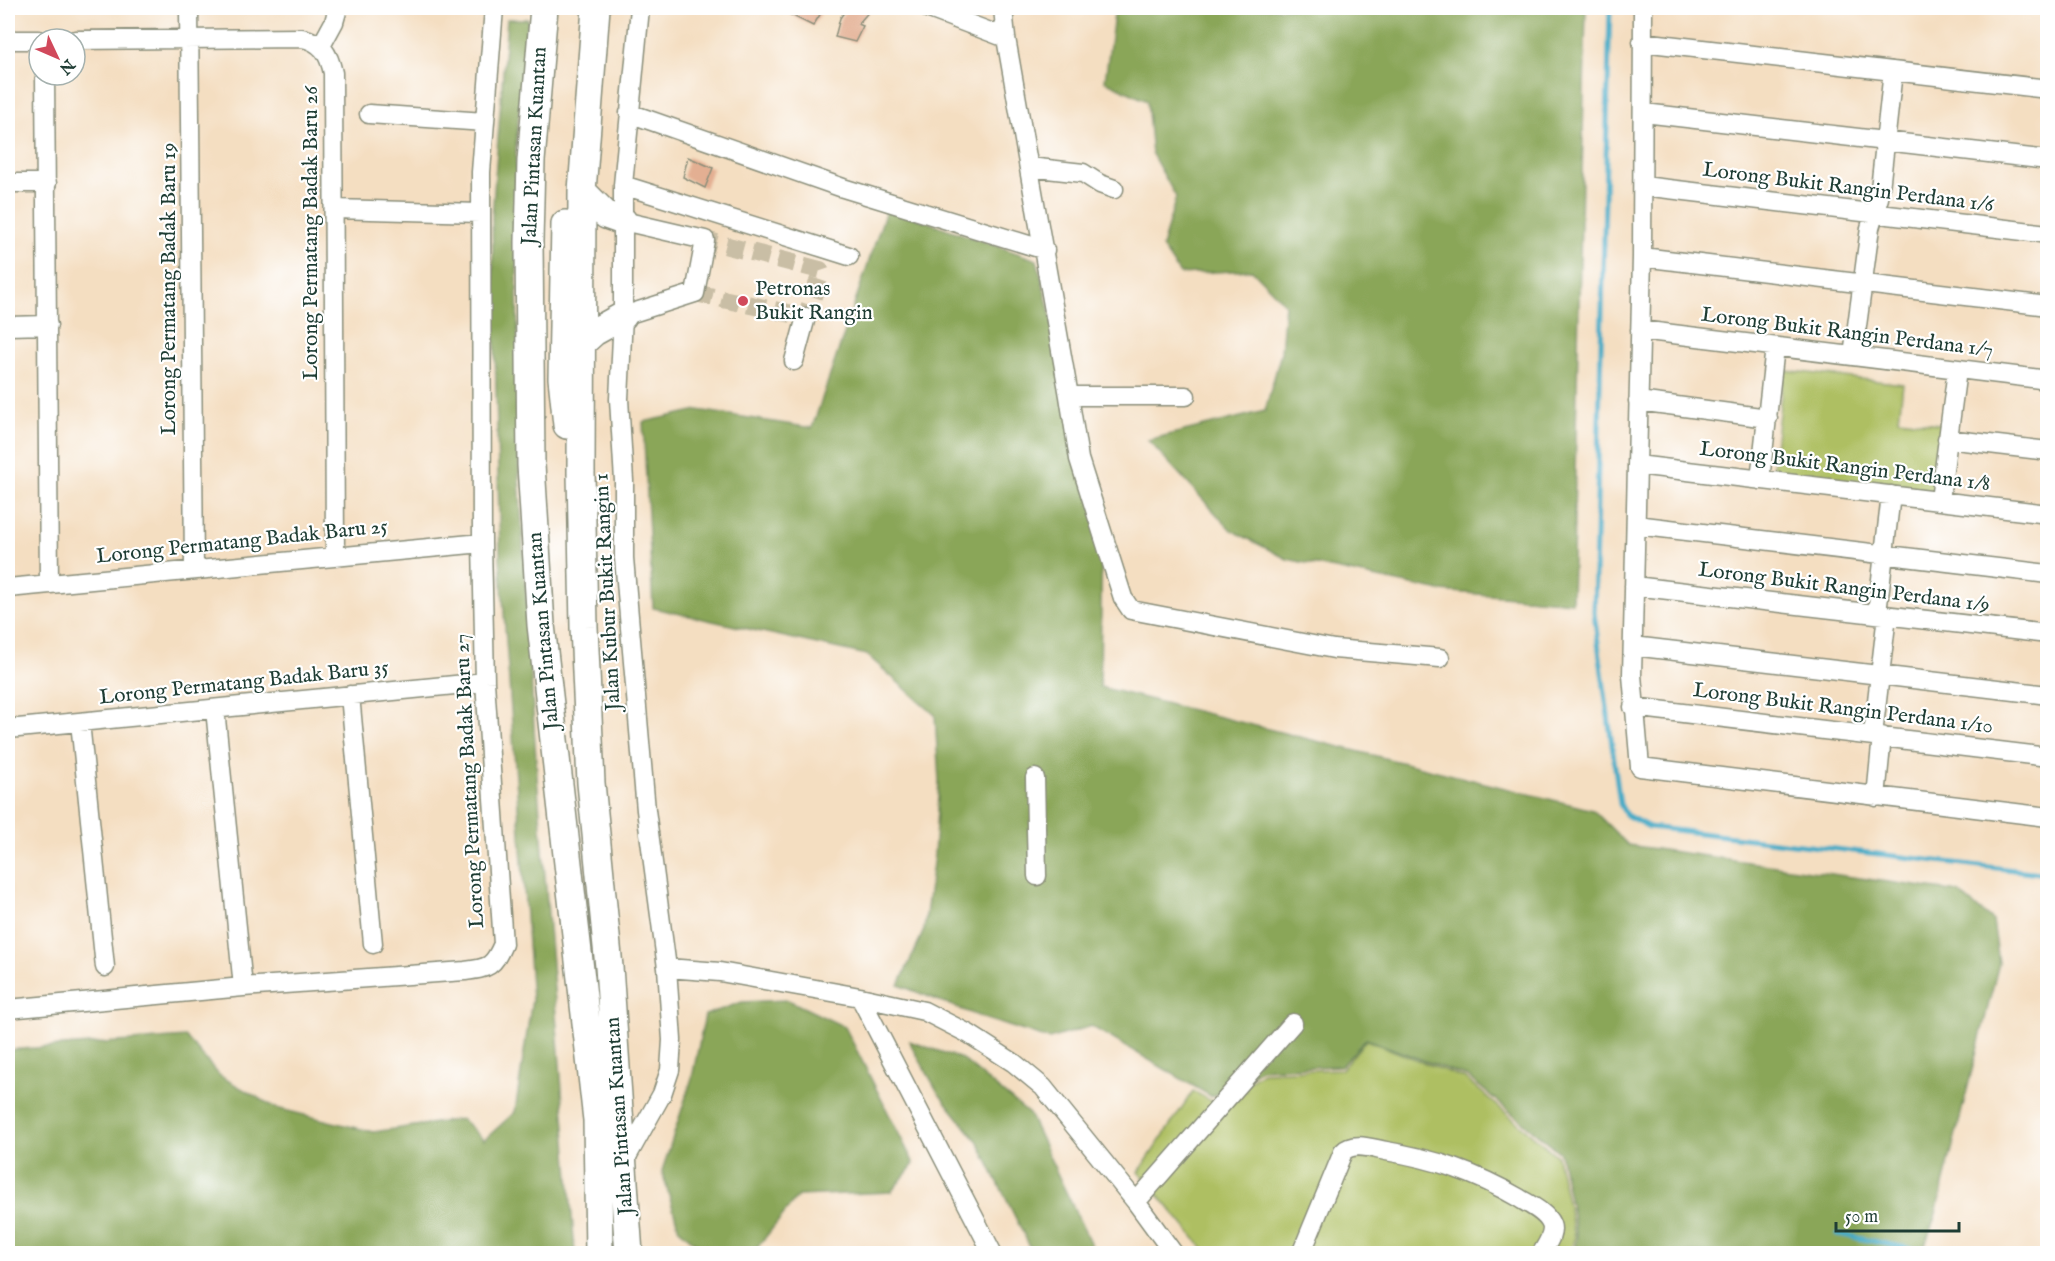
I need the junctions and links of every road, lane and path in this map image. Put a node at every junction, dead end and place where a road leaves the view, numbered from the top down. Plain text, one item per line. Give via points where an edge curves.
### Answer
1 (189, 8) edge
2 (338, 8) edge
3 (494, 8) edge
4 (544, 8) edge
5 (581, 8) edge
6 (596, 8) edge
7 (640, 8) edge
8 (927, 8) edge
9 (1003, 8) edge
10 (1643, 8) edge
11 (1006, 38) junction
12 (189, 39) junction
13 (8, 40) edge
14 (27, 40) edge
15 (87, 40) edge
16 (1642, 42) junction
17 (321, 46) junction
18 (1893, 71) junction
19 (45, 87) edge
20 (2048, 89) edge
21 (629, 113) junction
22 (1644, 113) junction
23 (369, 114) dead end
24 (485, 122) junction
25 (1885, 141) junction
26 (2048, 160) edge
27 (1029, 168) junction
28 (8, 183) edge
29 (47, 183) junction
30 (623, 185) junction
31 (1642, 186) junction
32 (1114, 189) dead end
33 (582, 191) junction
34 (334, 209) junction
35 (480, 213) junction
36 (1875, 215) junction
37 (623, 221) junction
38 (2048, 234) edge
39 (1045, 250) junction
40 (849, 256) dead end
41 (1642, 257) junction
42 (1861, 285) junction
43 (2048, 306) edge
44 (623, 316) junction
45 (806, 317) dead end
46 (48, 325) junction
47 (8, 326) edge
48 (1640, 330) junction
49 (582, 343) junction
50 (1775, 347) junction
51 (1853, 357) junction
52 (794, 361) dead end
53 (1957, 370) junction
54 (2048, 380) edge
55 (1069, 396) junction
56 (1186, 396) dead end
57 (1638, 401) junction
58 (1767, 418) junction
59 (1947, 439) junction
60 (2048, 451) edge
61 (1637, 465) junction
62 (581, 473) junction
63 (1760, 480) junction
64 (1891, 495) junction
65 (1940, 500) junction
66 (2048, 514) edge
67 (1636, 525) junction
68 (482, 543) junction
69 (1884, 554) junction
70 (335, 556) junction
71 (194, 569) junction
72 (2048, 574) edge
73 (49, 584) junction
74 (1634, 586) junction
75 (8, 588) edge
76 (1882, 614) junction
77 (2048, 634) edge
78 (1633, 646) junction
79 (1440, 658) dead end
80 (1881, 675) junction
81 (485, 682) junction
82 (350, 695) junction
83 (2048, 695) edge
84 (1633, 707) junction
85 (215, 708) junction
86 (80, 722) junction
87 (8, 729) edge
88 (1878, 736) junction
89 (2048, 757) edge
90 (1035, 778) dead end
91 (1876, 797) junction
92 (2048, 818) edge
93 (1036, 876) dead end
94 (373, 944) dead end
95 (105, 967) dead end
96 (667, 968) junction
97 (243, 987) junction
98 (860, 997) junction
99 (8, 1009) edge
100 (1293, 1023) dead end
101 (624, 1162) junction
102 (1136, 1202) junction
103 (600, 1254) edge
104 (629, 1254) edge
105 (993, 1254) edge
106 (1174, 1254) edge
107 (1302, 1254) edge
108 (1541, 1254) edge

1 - 12 street, Lorong Permatang Badak Baru 19
2 - 17 street
3 - 24 street, Lorong Permatang Badak Baru 27
4 - 103 highway, Jalan Pintasan Kuantan via 531,161 532,476 541,626 597,1120
5 - 62 highway via 567,179 562,378 569,435
6 - 33 highway, Jalan Pintasan Kuantan
7 - 21 street, Jalan Kubur Bukit Rangin 1
8 - 11 street
9 - 11 street
10 - 16 street
11 - 27 street
12 - 15 street
12 - 17 street via 302,38
12 - 71 street, Lorong Permatang Badak Baru 19
13 - 14 street
16 - 18 street
16 - 22 street
17 - 34 street, Lorong Permatang Badak Baru 26 via 333,73
18 - 20 street
18 - 25 street
19 - 29 street
21 - 30 street, Jalan Kubur Bukit Rangin 1
21 - 39 street via 843,188
22 - 25 street
22 - 31 street
23 - 24 street
24 - 35 street, Lorong Permatang Badak Baru 27
25 - 26 street
25 - 36 street
27 - 32 street via 1083,173
27 - 39 street
28 - 29 street
29 - 46 street
30 - 37 street, Jalan Kubur Bukit Rangin 1
30 - 40 street
31 - 36 street, Lorong Bukit Rangin Perdana 1/6
31 - 41 street
33 - 37 highway via 606,215
33 - 49 highway, Jalan Pintasan Kuantan
34 - 35 street
34 - 70 street, Lorong Permatang Badak Baru 26
35 - 68 street, Lorong Permatang Badak Baru 27
36 - 38 street, Lorong Bukit Rangin Perdana 1/6
36 - 42 street
37 - 44 street, Jalan Kubur Bukit Rangin 1
37 - 44 street via 705,240 695,293
39 - 55 street
41 - 42 street
41 - 48 street
42 - 43 street
42 - 51 street
44 - 49 highway
44 - 96 street, Jalan Kubur Bukit Rangin 1 via 619,399 624,558 646,810
45 - 52 street
46 - 47 street
46 - 73 street
48 - 50 street, Lorong Bukit Rangin Perdana 1/7
48 - 57 street
49 - 62 highway, Jalan Pintasan Kuantan
50 - 51 street, Lorong Bukit Rangin Perdana 1/7
50 - 58 street
51 - 53 street, Lorong Bukit Rangin Perdana 1/7
53 - 54 street, Lorong Bukit Rangin Perdana 1/7
53 - 59 street
55 - 56 street
55 - 79 street via 1078,459 1123,598 1131,610 1334,649
57 - 58 street
57 - 61 street
58 - 63 street
59 - 60 street
59 - 65 street
61 - 63 street, Lorong Bukit Rangin Perdana 1/8
61 - 67 street
62 - 101 highway, Jalan Pintasan Kuantan via 591,783
63 - 64 street, Lorong Bukit Rangin Perdana 1/8
64 - 65 street, Lorong Bukit Rangin Perdana 1/8
64 - 69 street
65 - 66 street, Lorong Bukit Rangin Perdana 1/8
67 - 69 street
67 - 74 street
68 - 70 street, Lorong Permatang Badak Baru 25
68 - 81 street, Lorong Permatang Badak Baru 27
69 - 72 street
69 - 76 street
70 - 71 street, Lorong Permatang Badak Baru 25
71 - 73 street, Lorong Permatang Badak Baru 25
73 - 75 street, Lorong Permatang Badak Baru 25
74 - 76 street, Lorong Bukit Rangin Perdana 1/9
74 - 78 street
76 - 77 street, Lorong Bukit Rangin Perdana 1/9
76 - 80 street
78 - 80 street
78 - 84 street
80 - 83 street
80 - 88 street
81 - 82 street, Lorong Permatang Badak Baru 35
81 - 97 street, Lorong Permatang Badak Baru 27 via 503,944 496,959 486,969
82 - 85 street, Lorong Permatang Badak Baru 35
82 - 94 street
84 - 88 street, Lorong Bukit Rangin Perdana 1/10
84 - 91 street via 1640,768
85 - 86 street, Lorong Permatang Badak Baru 35
85 - 97 street
86 - 87 street, Lorong Permatang Badak Baru 35
86 - 95 street
88 - 89 street, Lorong Bukit Rangin Perdana 1/10
88 - 91 street
90 - 93 street
91 - 92 street
96 - 98 street via 720,972
96 - 101 street, Jalan Kubur Bukit Rangin 1 via 670,1070 662,1094
97 - 99 street, Lorong Permatang Badak Baru 27
98 - 102 street via 924,1011 1014,1063 1043,1087
98 - 105 street
100 - 102 street
101 - 104 highway, Jalan Pintasan Kuantan
102 - 106 street
107 - 108 street via 1343,1152 1354,1146 1426,1158 1466,1170 1496,1185 1549,1221 1551,1233

